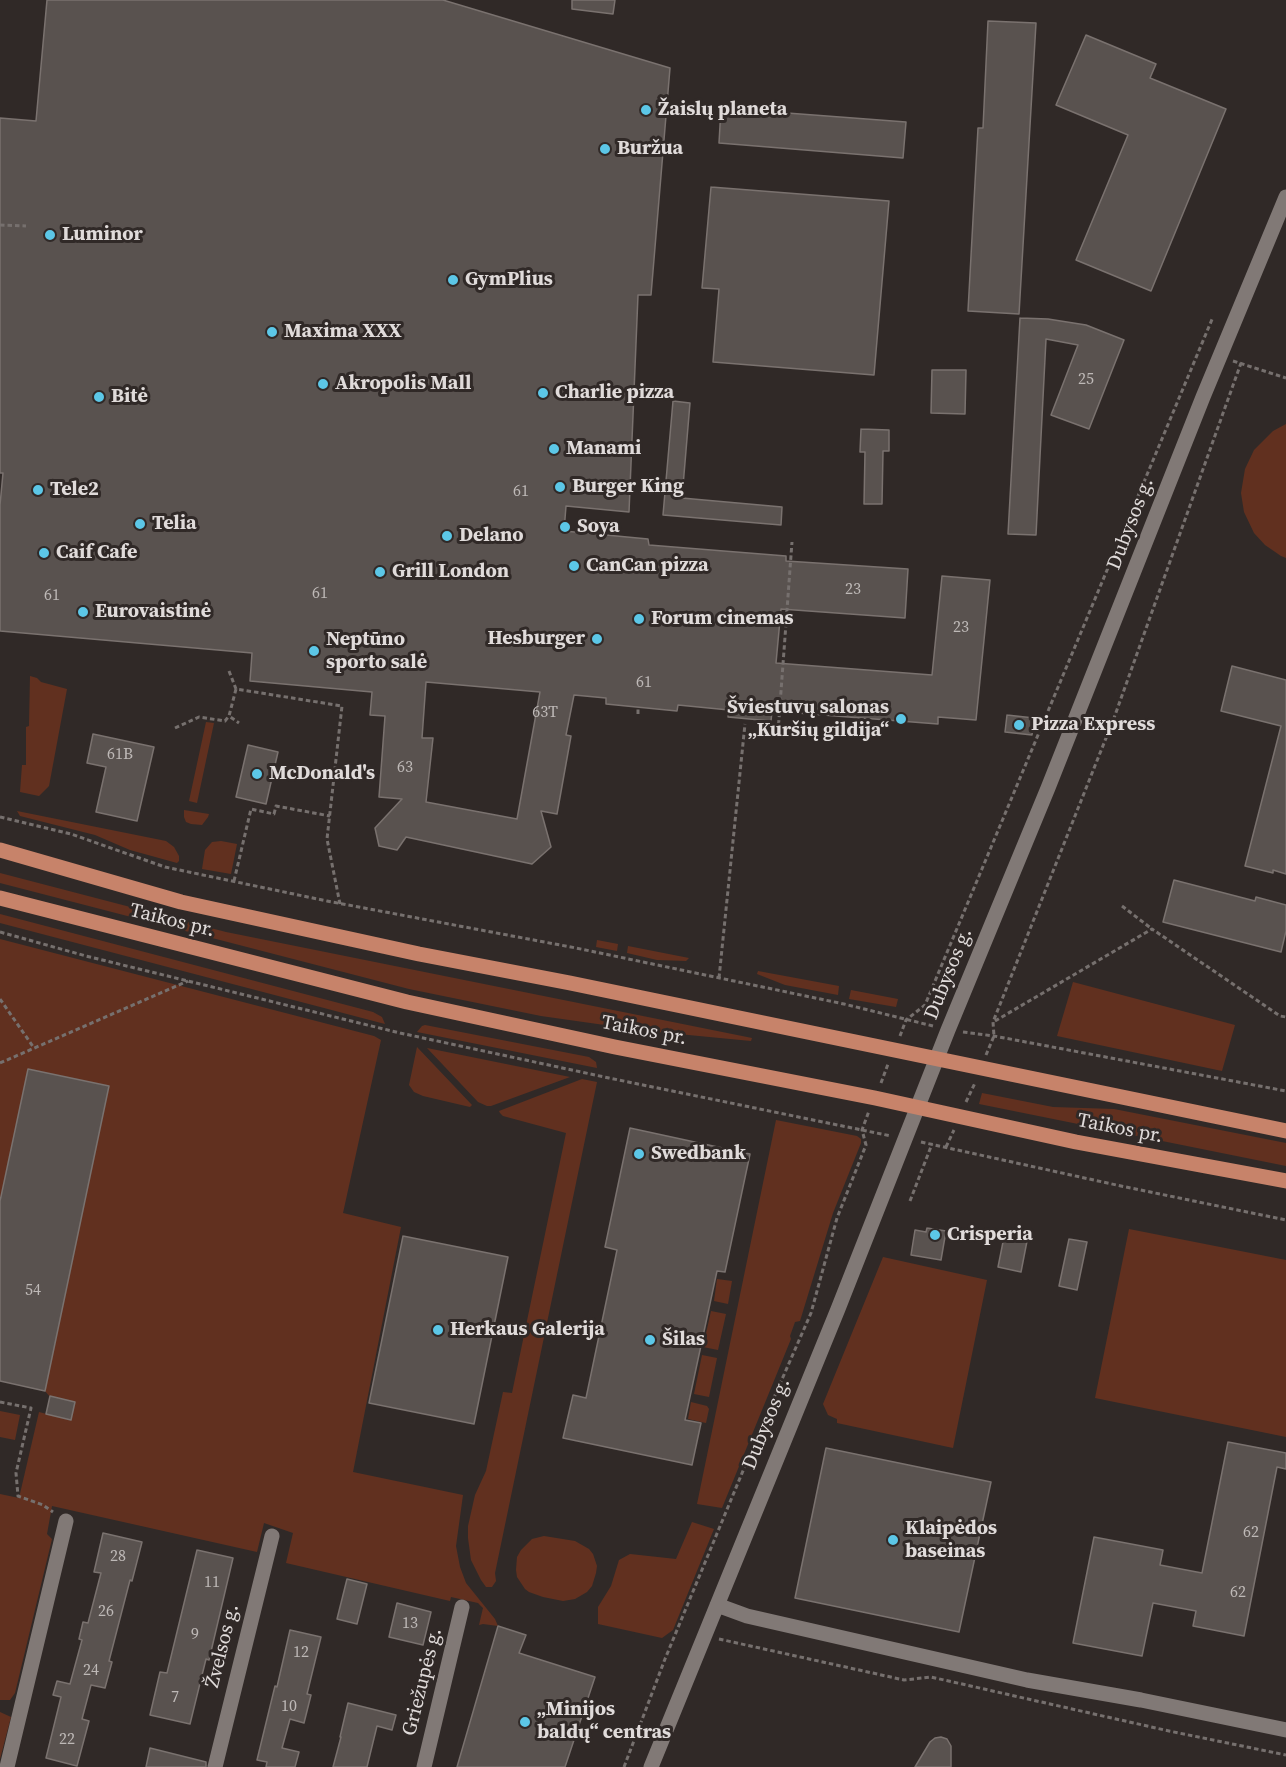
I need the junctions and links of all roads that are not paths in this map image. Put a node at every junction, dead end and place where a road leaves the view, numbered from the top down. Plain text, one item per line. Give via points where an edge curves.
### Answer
1 (1286, 197) edge
2 (0, 850) edge
3 (0, 898) edge
4 (936, 1060) junction
5 (918, 1108) junction
6 (1286, 1131) edge
7 (1286, 1181) edge
8 (66, 1521) road end
9 (272, 1536) dead end
10 (717, 1605) junction
11 (462, 1607) dead end
12 (1286, 1730) edge
13 (7, 1767) edge
14 (215, 1767) edge
15 (424, 1767) edge
16 (651, 1767) edge

1 - 4 street, Dubysos g.
2 - 4 main road, Taikos pr. via 193,904
3 - 5 main road, Taikos pr. via 406,1002
4 - 5 street, Dubysos g.
4 - 6 main road, Taikos pr.
5 - 7 main road, Taikos pr.
5 - 10 street, Dubysos g.
8 - 13 street
9 - 14 street, Žvelsos g.
10 - 12 street via 747,1616 1027,1680
10 - 16 street, Dubysos g.
11 - 15 street, Griežupės g.

